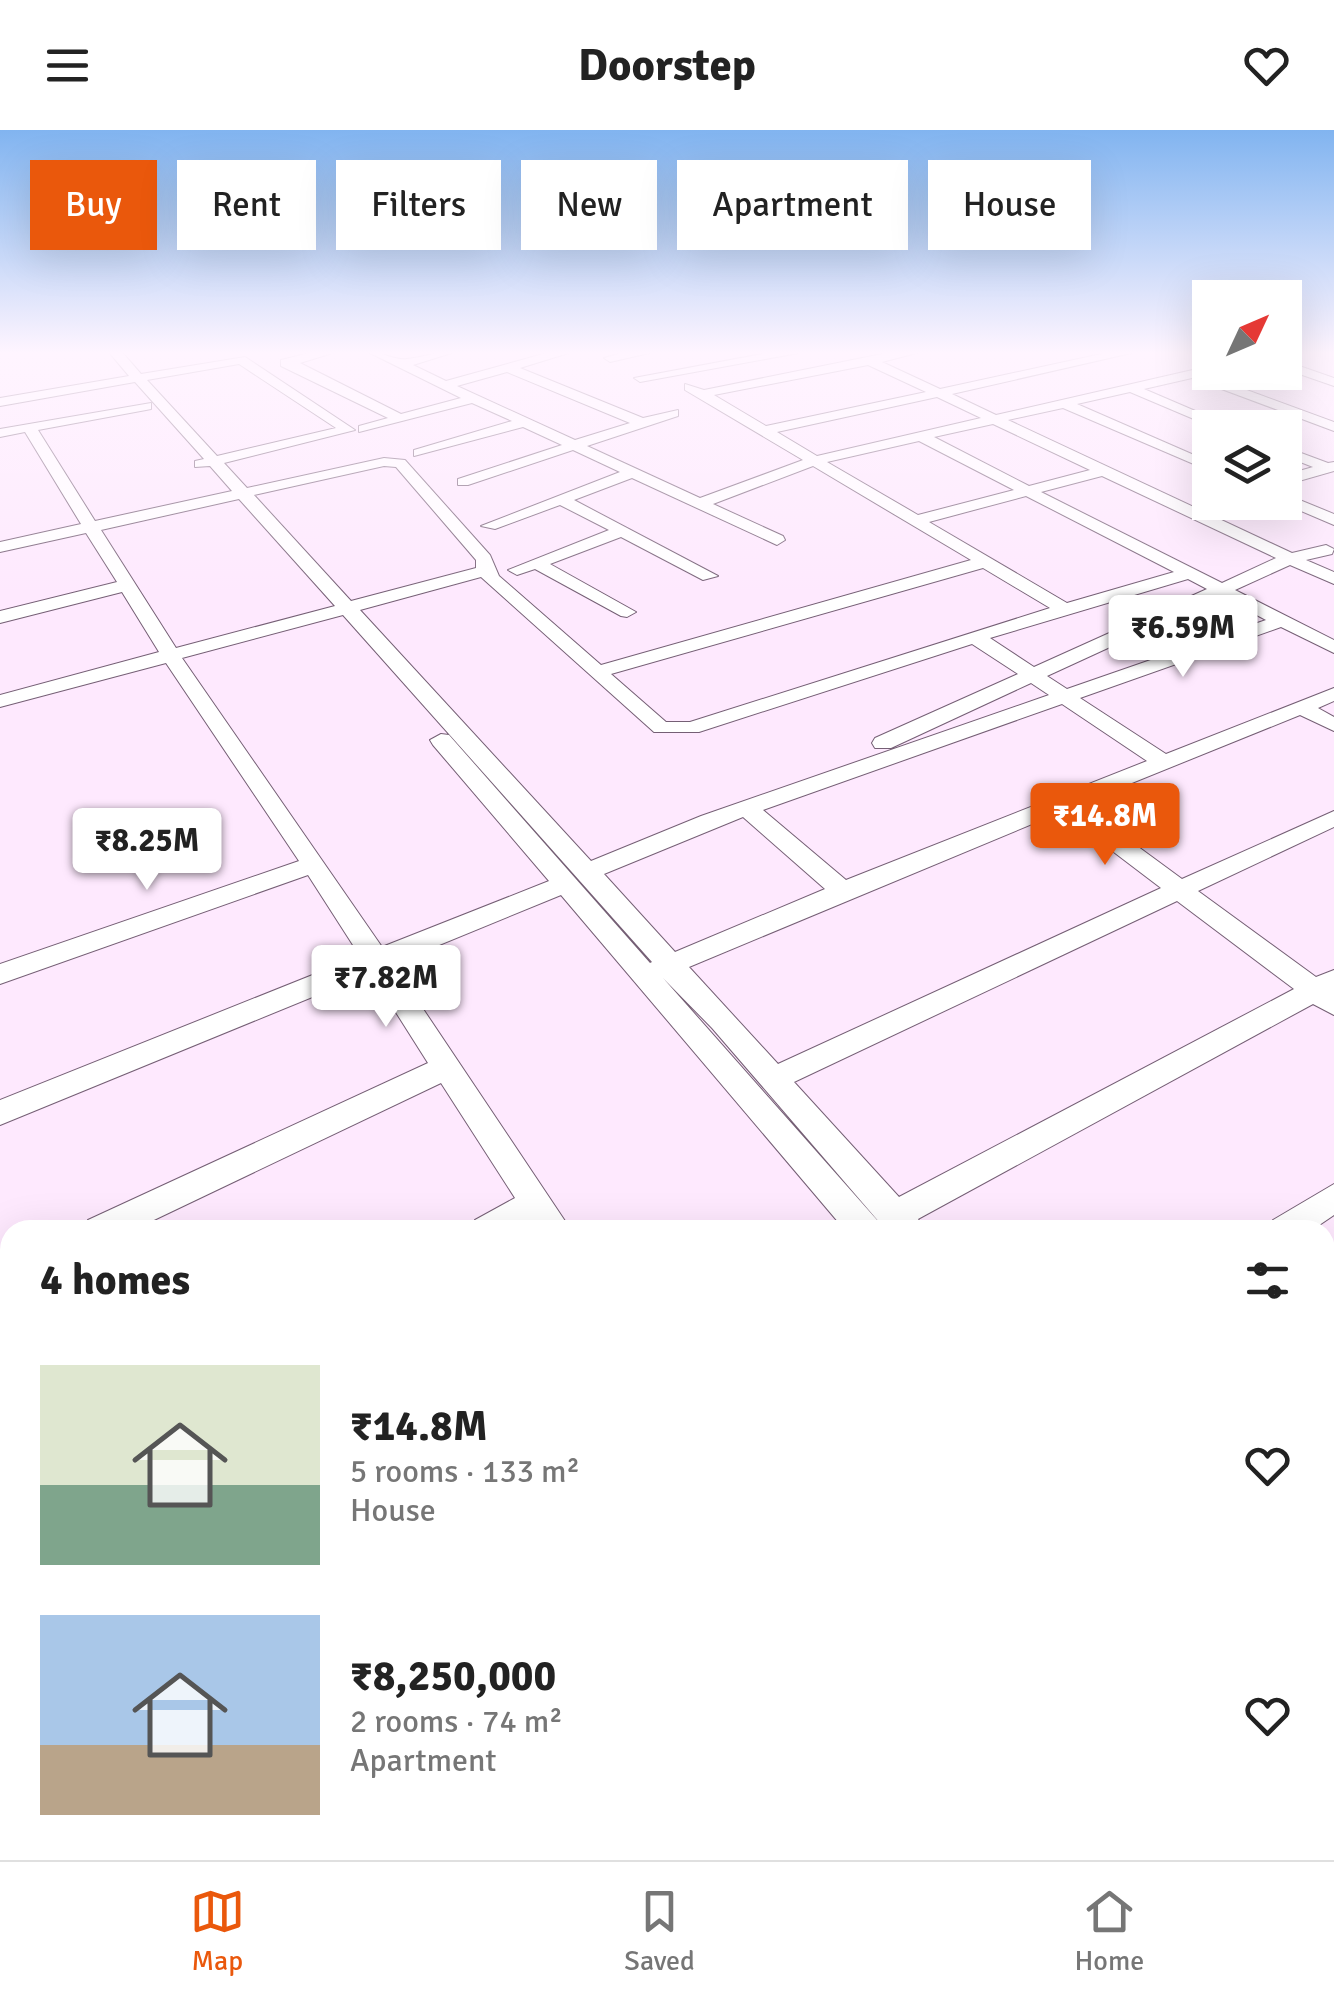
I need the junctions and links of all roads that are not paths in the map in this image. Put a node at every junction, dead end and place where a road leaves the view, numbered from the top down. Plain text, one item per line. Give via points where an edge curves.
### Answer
1 (32, 432) edge
2 (173, 432) edge
3 (177, 432) edge
4 (340, 432) edge
5 (492, 432) edge
6 (545, 432) edge
7 (619, 432) edge
8 (765, 432) edge
9 (945, 432) edge
10 (1023, 432) edge
11 (1129, 432) edge
12 (922, 437) junction
13 (574, 446) junction
14 (419, 453) dead end
15 (1302, 457) edge
16 (1192, 459) edge
17 (813, 460) junction
18 (205, 463) junction
19 (1330, 467) edge
20 (1106, 470) junction
21 (632, 473) junction
22 (1302, 475) edge
23 (463, 482) dead end
24 (1028, 490) junction
25 (235, 495) junction
26 (560, 499) junction
27 (700, 504) junction
28 (1302, 506) edge
29 (1334, 520) edge
30 (914, 521) junction
31 (488, 526) dead end
32 (91, 527) junction
33 (1334, 530) edge
34 (622, 531) junction
35 (777, 540) dead end
36 (0, 547) edge
37 (1291, 558) junction
38 (984, 562) junction
39 (484, 571) junction
40 (1192, 573) junction
41 (708, 576) dead end
42 (1334, 578) edge
43 (127, 585) junction
44 (1222, 589) junction
45 (1065, 609) junction
46 (339, 612) junction
47 (627, 612) dead end
48 (0, 617) edge
49 (1282, 620) junction
50 (974, 637) junction
51 (1334, 647) edge
52 (171, 656) junction
53 (596, 672) junction
54 (1034, 675) junction
55 (1334, 694) edge
56 (1066, 696) junction
57 (0, 702) edge
58 (1303, 708) junction
59 (1334, 725) edge
60 (1165, 764) junction
61 (780, 797) junction
62 (1063, 803) junction
63 (747, 808) junction
64 (1334, 818) edge
65 (313, 866) junction
66 (575, 878) junction
67 (1179, 889) junction
68 (843, 891) junction
69 (374, 960) junction
70 (658, 970) junction
71 (0, 974) edge
72 (1328, 992) edge
73 (446, 1067) junction
74 (773, 1080) junction
75 (0, 1113) edge
76 (1334, 1198) edge
77 (545, 1216) edge
78 (121, 1220) edge
79 (872, 1220) edge
80 (873, 1220) edge
81 (889, 1220) edge
82 (1300, 1220) edge

1 - 32 street
2 - 18 street
3 - 18 street
4 - 18 street
5 - 14 street
6 - 13 street
7 - 13 street
8 - 17 street
9 - 12 street
10 - 20 street
11 - 16 street
12 - 17 street
12 - 24 street
13 - 21 street
13 - 23 street
15 - 19 street
17 - 27 street
17 - 30 street
18 - 25 street
19 - 22 street
20 - 24 street
20 - 37 street
21 - 26 street
21 - 27 street
24 - 30 street
24 - 40 street
25 - 32 street
25 - 39 street via 400,463 484,559
25 - 46 street
26 - 31 street
26 - 34 street
27 - 35 street
28 - 29 street
30 - 38 street
32 - 36 street
32 - 43 street
33 - 37 street
34 - 41 street
34 - 47 street via 526,567
37 - 42 street
37 - 44 street
38 - 45 street
38 - 53 street
39 - 46 street
39 - 53 street
40 - 44 street
40 - 45 street
43 - 48 street
43 - 52 street
44 - 49 street
44 - 54 street
45 - 50 street
46 - 52 street
46 - 66 street
49 - 51 street
49 - 56 street
50 - 53 street via 671,730
50 - 54 street
52 - 57 street
52 - 65 street
54 - 56 street
54 - 61 street
55 - 58 street
56 - 60 street
56 - 61 street
58 - 59 street
58 - 60 street
60 - 62 street
61 - 63 street
62 - 67 street
62 - 68 street
63 - 66 street
63 - 68 street
64 - 67 street
65 - 69 street
65 - 71 street
66 - 69 street
66 - 70 street
67 - 72 street
67 - 74 street
68 - 70 street
69 - 73 street
69 - 75 street
70 - 74 street
70 - 79 street
72 - 81 street
73 - 77 street
73 - 78 street
74 - 80 street
76 - 82 street

